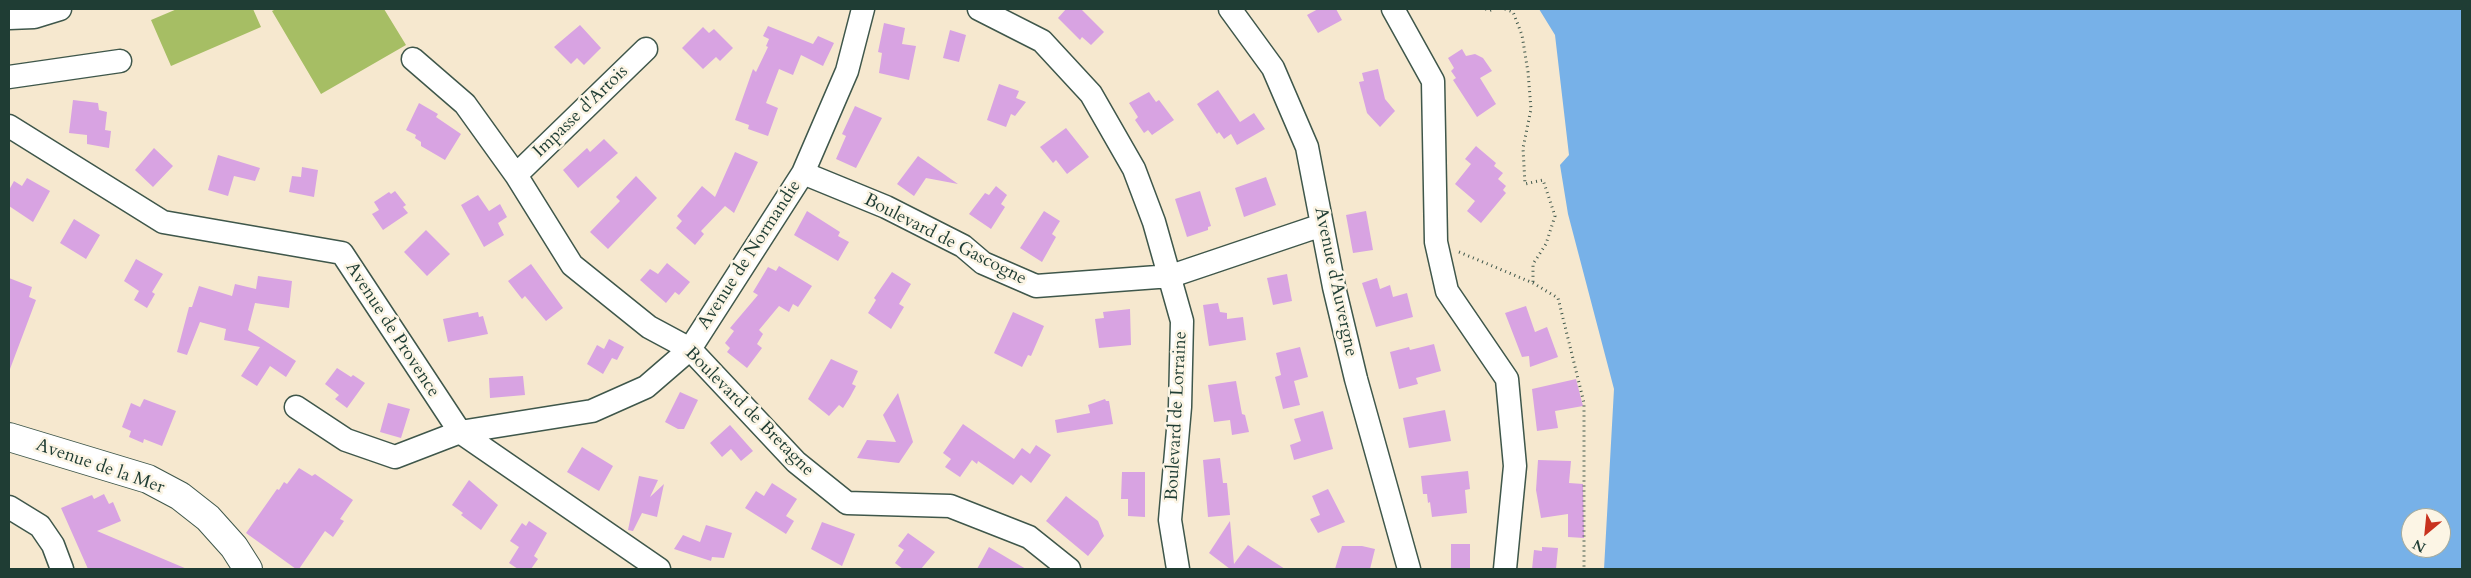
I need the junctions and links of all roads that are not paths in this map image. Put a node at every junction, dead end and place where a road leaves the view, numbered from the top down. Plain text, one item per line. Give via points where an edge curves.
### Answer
1 (60, 9) edge
2 (863, 9) edge
3 (979, 9) edge
4 (1230, 9) edge
5 (1393, 9) edge
6 (9, 18) edge
7 (646, 49) dead end
8 (414, 58) dead end
9 (120, 61) dead end
10 (9, 77) edge
11 (9, 126) edge
12 (803, 173) junction
13 (516, 175) junction
14 (1322, 225) junction
15 (1171, 276) junction
16 (690, 349) junction
17 (296, 407) dead end
18 (460, 432) junction
19 (9, 437) edge
20 (9, 507) edge
21 (62, 569) edge
22 (248, 569) edge
23 (659, 569) edge
24 (1069, 569) edge
25 (1178, 569) edge
26 (1409, 569) edge
27 (1505, 569) edge

1 - 6 street via 34,17
2 - 12 street, Avenue de Normandie via 847,71
3 - 15 street, Boulevard de Lorraine via 1042,41 1091,94 1134,169
4 - 14 street, Avenue d'Auvergne via 1273,68 1307,147
5 - 27 street via 1433,81 1436,242 1447,291 1507,379 1515,466
7 - 13 street, Impasse d'Artois
8 - 13 street, Boulevard de Bretagne via 465,104
9 - 10 street
11 - 18 street, Avenue de Provence via 163,222 342,253
12 - 15 street, Boulevard de Gascogne via 886,207 963,246 983,263 1036,286
12 - 16 street, Avenue de Normandie
13 - 16 street, Boulevard de Bretagne via 572,266 649,327
14 - 15 street, Boulevard de Gascogne
14 - 26 street, Avenue d'Auvergne via 1356,379
15 - 25 street, Boulevard de Lorraine via 1182,321 1180,407 1170,520
16 - 18 street, Avenue de Normandie via 646,386 592,411
16 - 24 street, Boulevard de Bretagne via 796,462 847,503 950,506 1029,537
17 - 18 street, Avenue de Normandie via 346,440 395,457
18 - 23 street, Avenue de Provence
19 - 22 street, Avenue de la Mer via 148,479 180,496 208,518 234,547
20 - 21 street via 40,526 54,545

